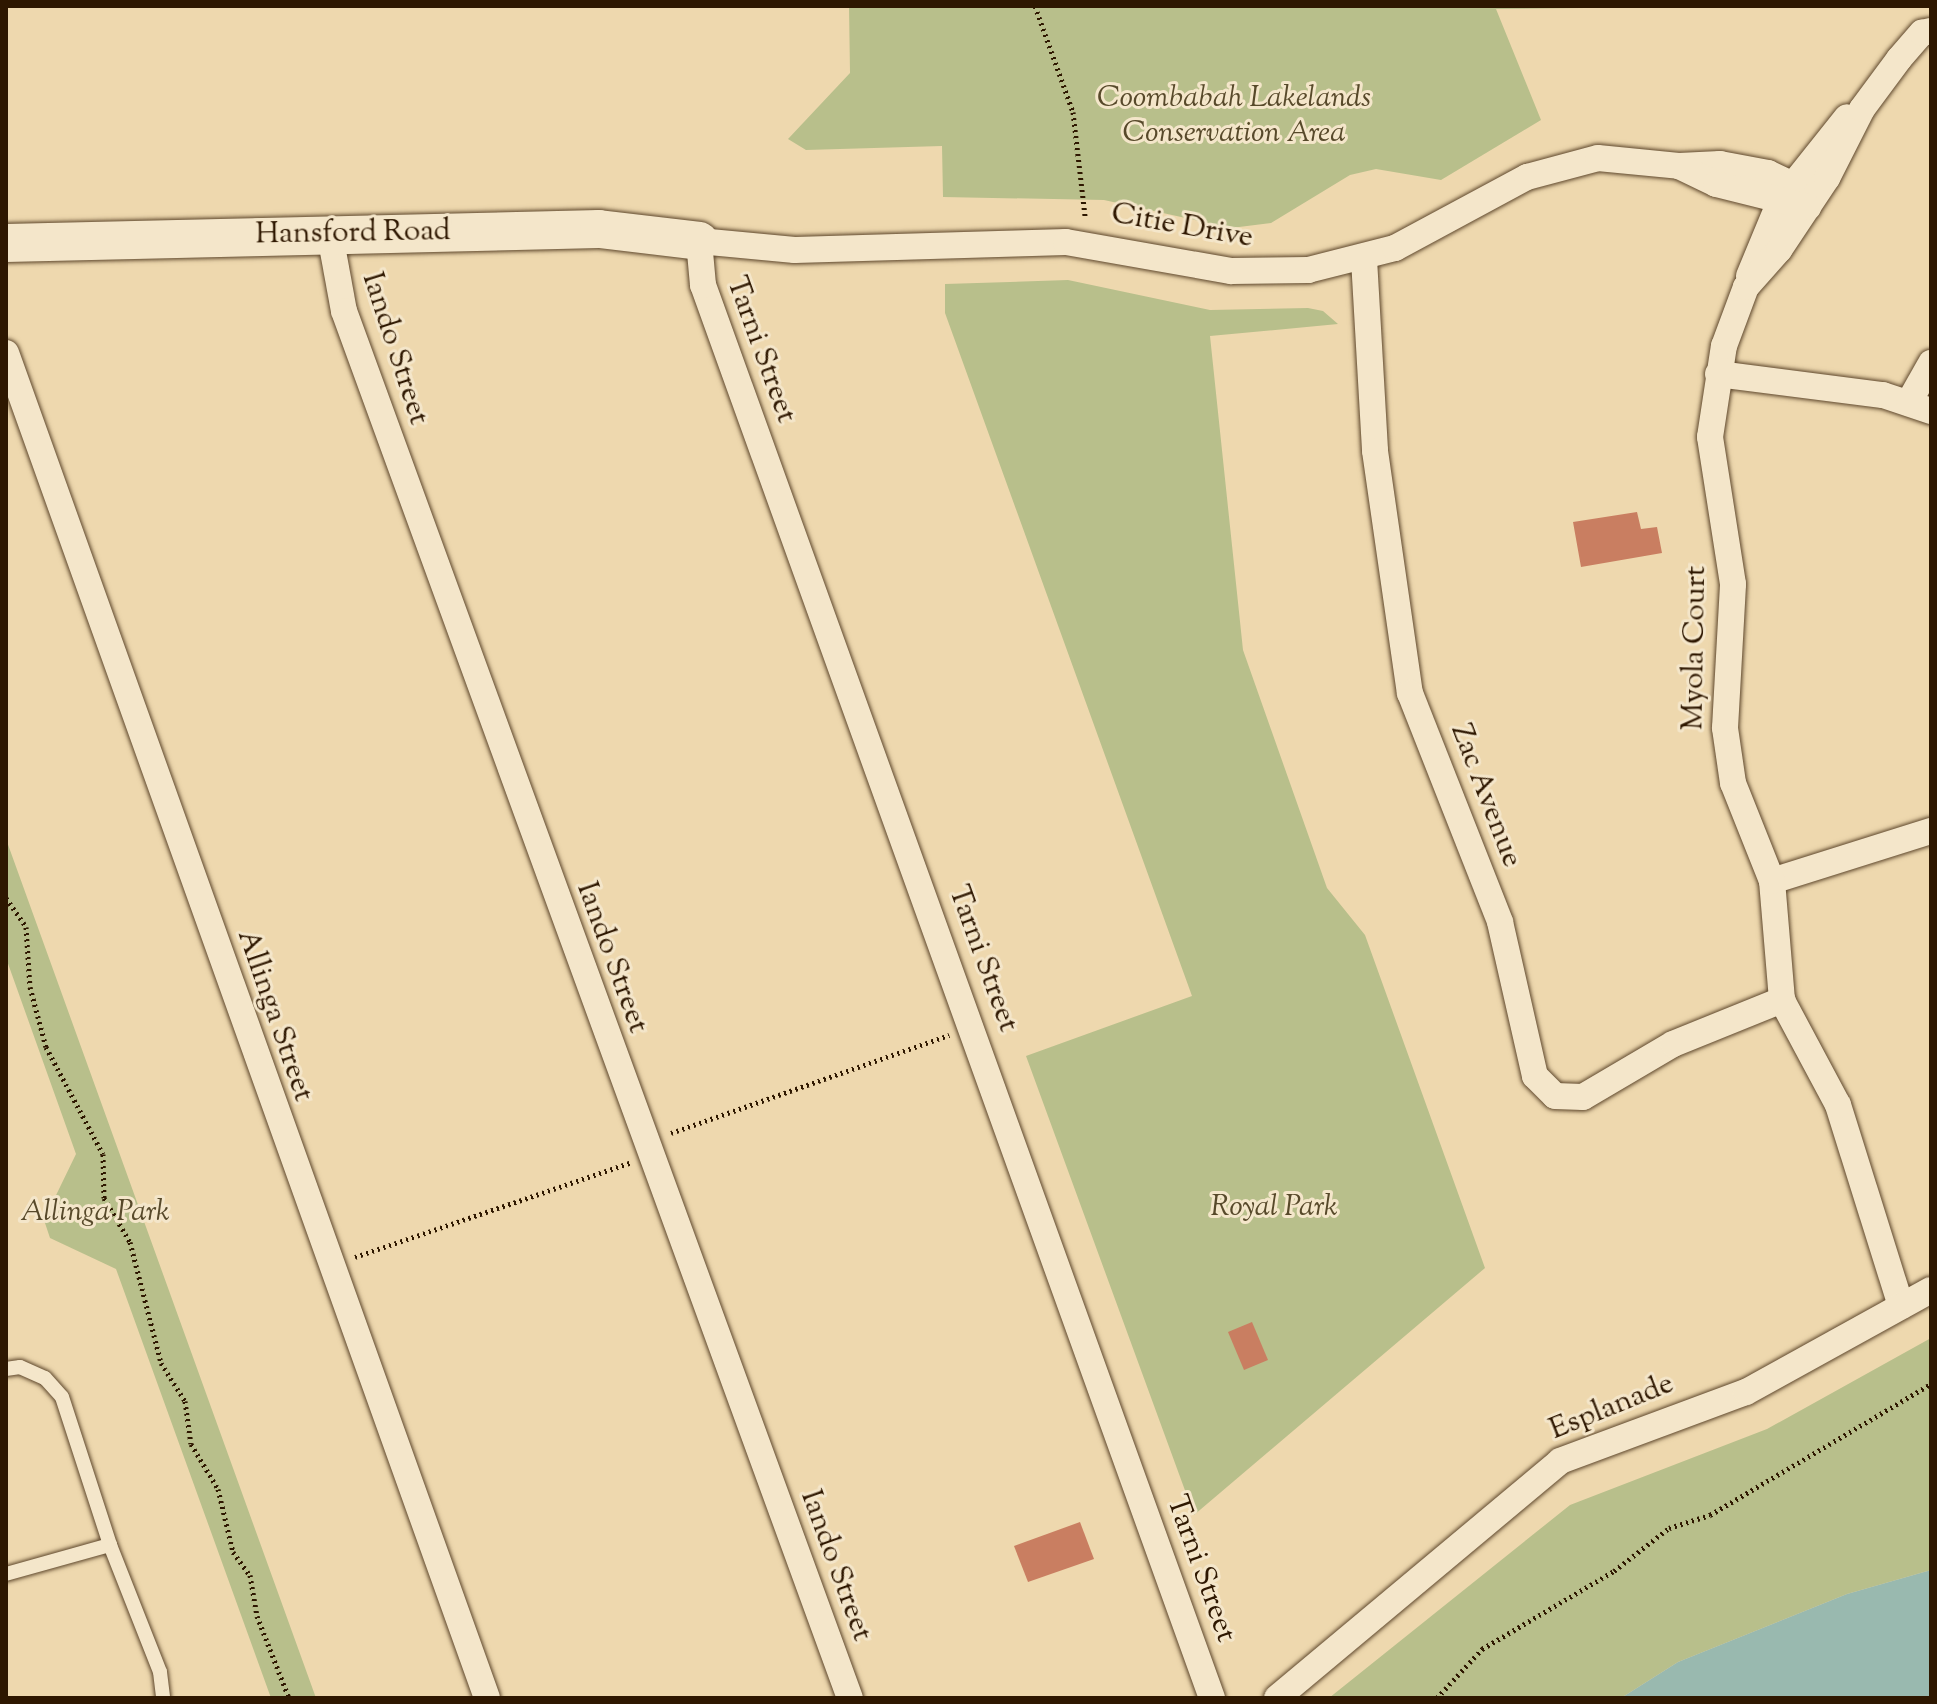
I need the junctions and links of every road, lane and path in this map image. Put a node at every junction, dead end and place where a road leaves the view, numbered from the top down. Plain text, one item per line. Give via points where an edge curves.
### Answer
1 (1035, 6) edge
2 (1931, 31) edge
3 (1799, 197) junction
4 (1085, 216) dead end
5 (330, 235) junction
6 (699, 241) junction
7 (6, 243) edge
8 (1364, 259) junction
9 (6, 353) edge
10 (1931, 363) edge
11 (1718, 374) junction
12 (1920, 406) edge
13 (1931, 831) edge
14 (1772, 881) junction
15 (6, 898) edge
16 (1782, 1000) junction
17 (972, 1027) junction
18 (647, 1150) junction
19 (329, 1266) junction
20 (1931, 1290) edge
21 (1901, 1306) junction
22 (6, 1369) edge
23 (1931, 1384) edge
24 (110, 1545) junction
25 (6, 1574) edge
26 (163, 1698) edge
27 (289, 1698) edge
28 (487, 1698) edge
29 (850, 1698) edge
30 (1212, 1698) edge
31 (1277, 1698) edge
32 (1437, 1698) edge

1 - 4 path via 1073,112
2 - 3 street, Myola Court via 1922,33 1862,109 1846,118
3 - 8 street, Citie Drive via 1716,184 1679,166 1598,158 1559,166
3 - 11 street, Myola Court via 1746,287
5 - 6 street, Hansford Road via 599,229
5 - 7 street, Hansford Road
5 - 18 street, Iando Street via 344,311
6 - 8 street, Citie Drive via 795,250 1066,242 1254,273
6 - 17 street, Tarni Street via 703,285
8 - 16 street, Zac Avenue via 1375,451 1410,693 1500,922 1535,1076 1555,1096 1583,1097 1673,1044
9 - 19 street, Allinga Street
10 - 12 street
11 - 12 street
11 - 14 street, Myola Court via 1710,437 1733,584 1725,742 1733,783
13 - 14 street
14 - 16 street, Myola Court
15 - 27 path via 26,927 30,987 46,1047 103,1154 104,1198 130,1242 161,1363 185,1401 191,1444 218,1489 233,1552 250,1575 257,1616
16 - 21 street, Myola Court via 1838,1105
17 - 18 path
17 - 30 street, Tarni Street
18 - 19 path
18 - 29 street, Iando Street
19 - 28 street, Allinga Street
20 - 21 street, Esplanade
21 - 31 street, Esplanade via 1746,1392 1560,1461
22 - 24 lane via 20,1367 45,1378 62,1397
23 - 32 path via 1710,1515 1669,1528 1614,1571 1482,1649
24 - 25 lane
24 - 26 lane via 160,1672

